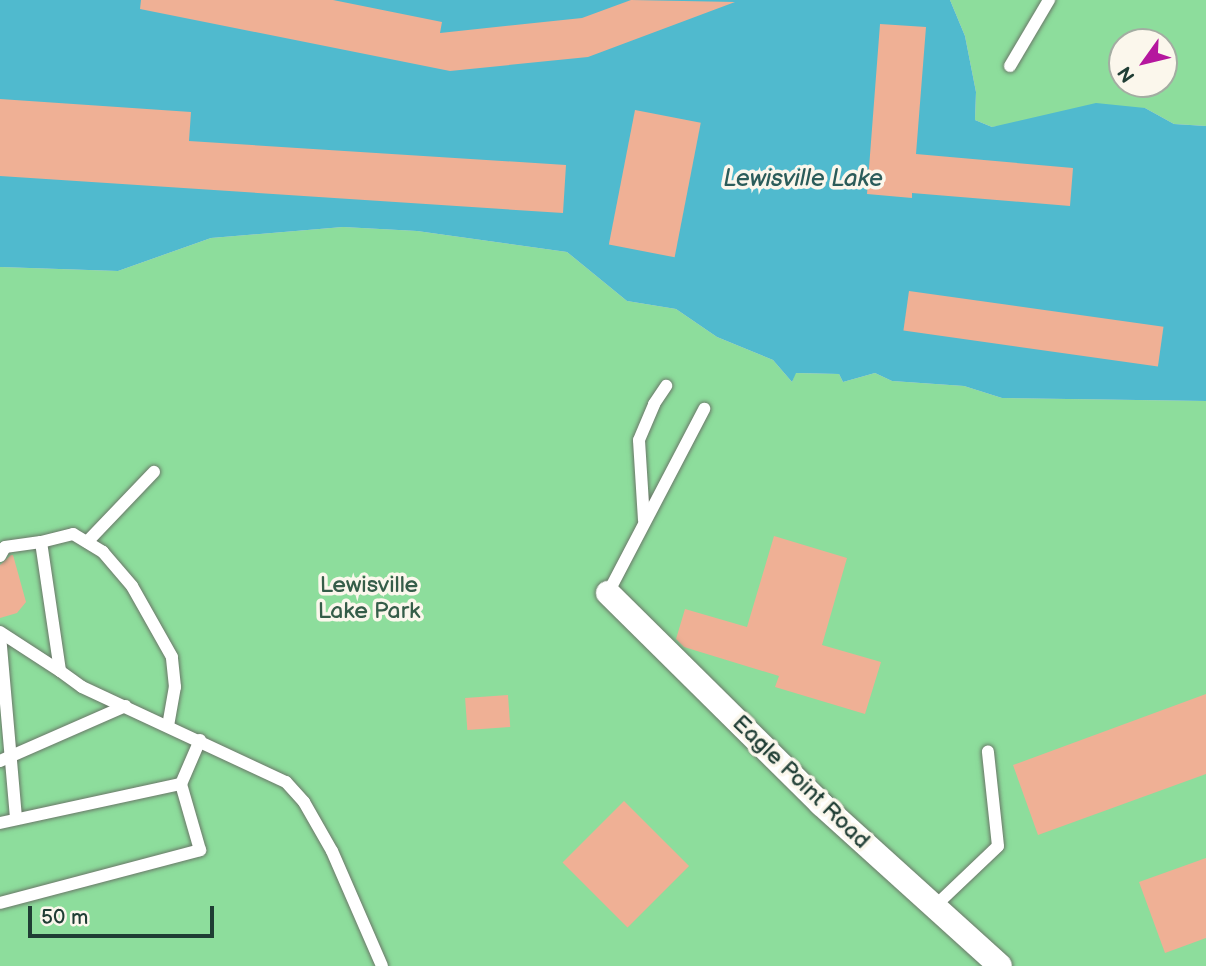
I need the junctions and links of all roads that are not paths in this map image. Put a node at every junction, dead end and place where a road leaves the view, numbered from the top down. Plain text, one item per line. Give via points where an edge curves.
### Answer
1 (1049, 0) edge
2 (1010, 66) dead end
3 (666, 386) dead end
4 (704, 409) dead end
5 (154, 472) dead end
6 (644, 521) junction
7 (41, 542) junction
8 (87, 542) junction
9 (0, 556) edge
10 (608, 593) joint
11 (0, 633) edge
12 (60, 671) junction
13 (125, 706) junction
14 (3, 714) edge
15 (167, 726) junction
16 (200, 740) junction
17 (988, 752) dead end
18 (4, 758) edge
19 (181, 784) junction
20 (16, 817) junction
21 (0, 823) edge
22 (0, 903) edge
23 (934, 907) junction
24 (382, 966) edge
25 (1000, 966) edge

1 - 2 lane
3 - 6 lane via 639,440
4 - 6 lane
5 - 8 lane
6 - 10 lane
7 - 8 lane via 74,534
7 - 9 lane via 5,547
7 - 12 lane
8 - 15 lane via 120,569 172,657 175,687
10 - 23 street, Eagle Point Road via 811,794
11 - 12 lane
11 - 14 lane
12 - 13 lane via 82,687
13 - 15 lane
13 - 18 lane
14 - 18 lane
15 - 16 lane
16 - 19 lane
16 - 24 lane via 286,782 304,802 332,850
17 - 23 lane via 998,846
18 - 20 lane
19 - 20 lane
19 - 22 lane via 200,850
20 - 21 lane
23 - 25 street, Eagle Point Road

